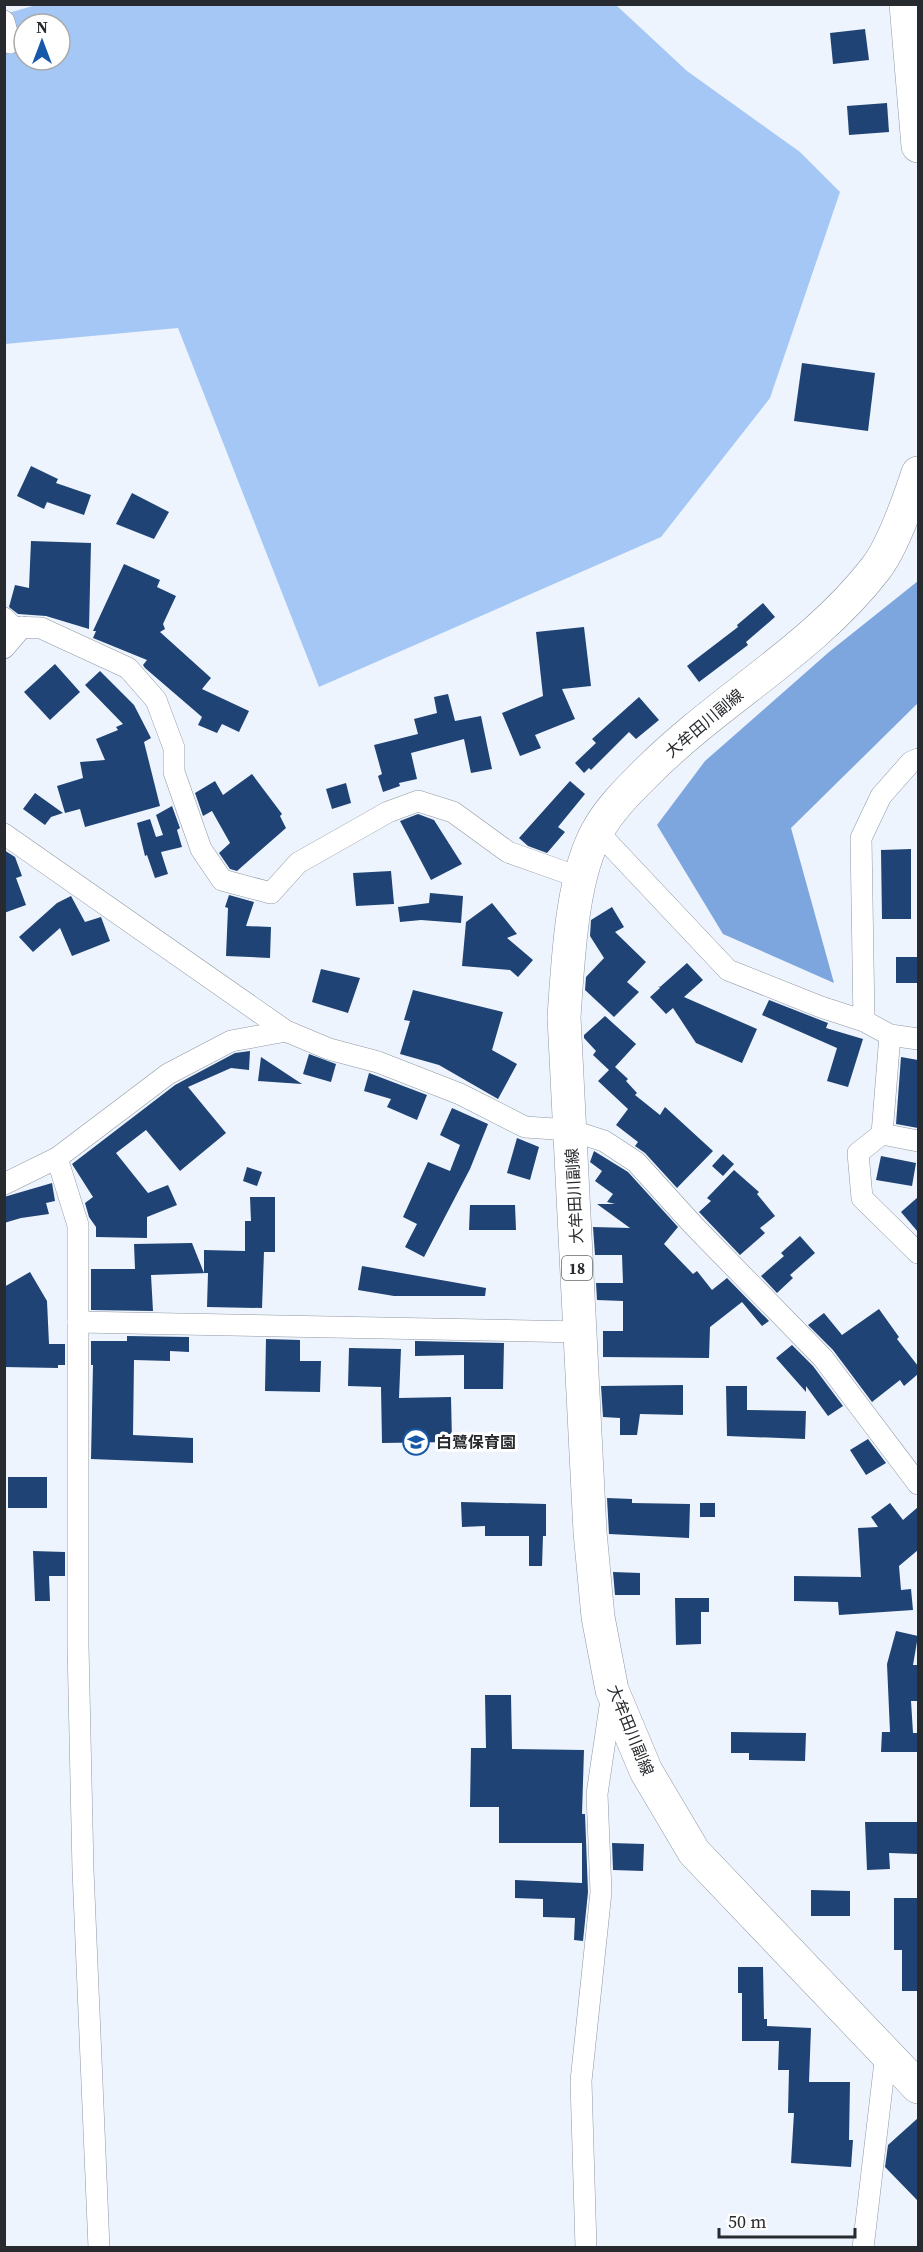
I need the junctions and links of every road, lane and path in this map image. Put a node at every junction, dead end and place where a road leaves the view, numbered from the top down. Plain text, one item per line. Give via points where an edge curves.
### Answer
1 (906, 4) edge
2 (4, 21) edge
3 (10, 43) dead end
4 (915, 80) edge
5 (918, 140) edge
6 (918, 146) edge
7 (918, 473) edge
8 (13, 623) edge
9 (4, 648) edge
10 (918, 759) edge
11 (597, 831) junction
12 (4, 834) edge
13 (581, 878) junction
14 (864, 1021) junction
15 (286, 1031) junction
16 (890, 1035) junction
17 (918, 1039) edge
18 (570, 1131) junction
19 (882, 1134) junction
20 (918, 1141) edge
21 (57, 1158) junction
22 (4, 1184) edge
23 (918, 1252) edge
24 (78, 1322) junction
25 (580, 1332) junction
26 (918, 1484) edge
27 (612, 1690) junction
28 (886, 2053) junction
29 (918, 2087) edge
30 (99, 2247) edge
31 (586, 2247) edge
32 (863, 2247) edge

1 - 4 main road
2 - 3 street
4 - 5 main road
5 - 6 main road
7 - 11 main road, 大牟田川副線 / 18 via 877,567 833,617 677,742 617,802
8 - 9 street
8 - 13 street via 41,628 128,668 156,700 174,748 174,772 201,849 222,880 271,893 298,863 388,812 418,801 453,812 508,852
10 - 14 street via 881,796 861,838
11 - 13 main road, 大牟田川副線 / 18
11 - 14 street via 728,970
12 - 15 street
13 - 18 main road, 大牟田川副線 / 18 via 569,941 564,1017
14 - 16 street
15 - 18 street via 460,1094 525,1127
15 - 21 street via 231,1041 168,1074
16 - 17 street
16 - 19 street
18 - 25 main road, 大牟田川副線 / 18
18 - 26 street via 604,1141 636,1162 823,1358
19 - 20 street
19 - 23 street via 858,1153 862,1198
21 - 22 street
21 - 24 street via 78,1225
24 - 25 street
24 - 30 street via 78,1646
25 - 27 main road, 大牟田川副線 / 18 via 590,1532 598,1617
27 - 28 main road, 大牟田川副線 / 18 via 646,1771 694,1852
27 - 31 street via 597,1794 601,1892 581,2081
28 - 29 main road, 大牟田川副線 / 18
28 - 32 street

